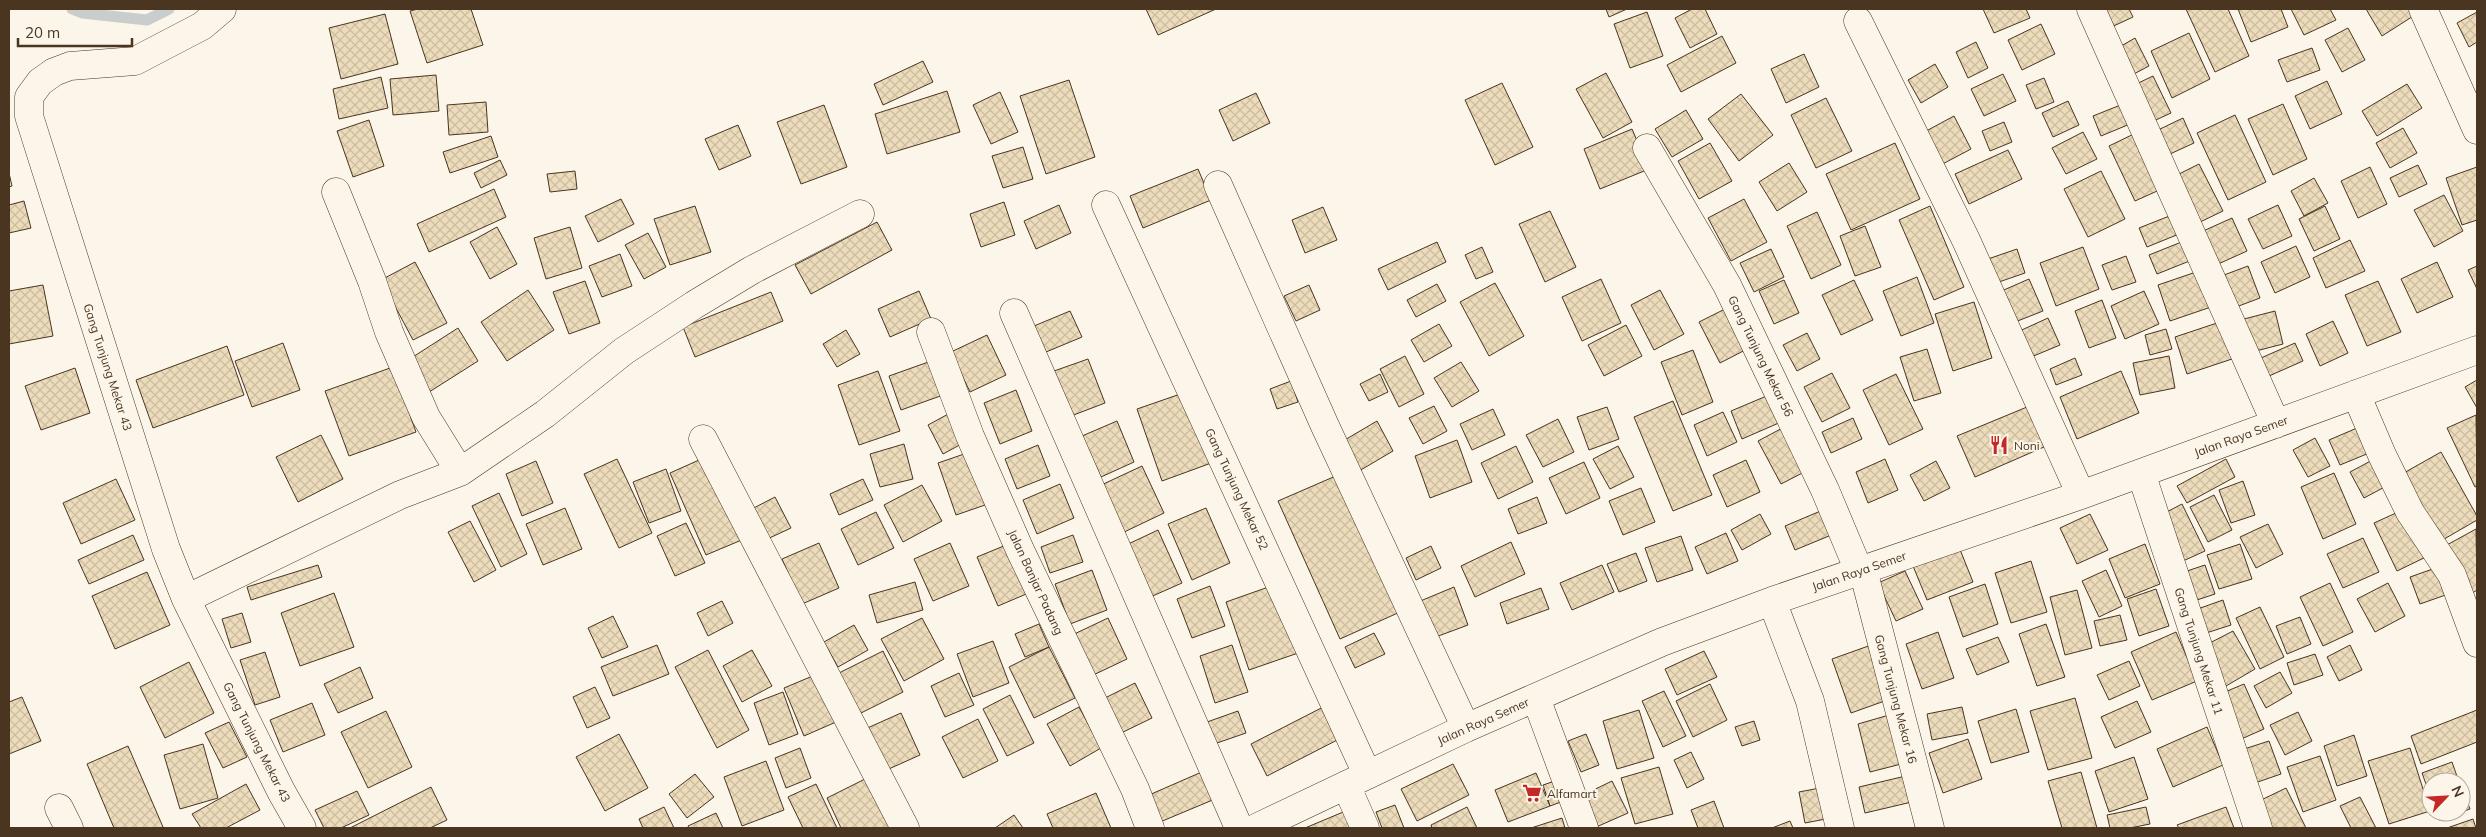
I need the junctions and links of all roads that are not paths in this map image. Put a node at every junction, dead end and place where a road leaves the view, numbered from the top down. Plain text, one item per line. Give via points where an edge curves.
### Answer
1 (222, 9) edge
2 (2091, 9) edge
3 (2423, 9) edge
4 (1858, 21) dead end
5 (2477, 130) edge
6 (1647, 148) dead end
7 (1218, 185) dead end
8 (336, 192) dead end
9 (1106, 205) dead end
10 (860, 214) dead end
11 (1014, 313) dead end
12 (931, 332) dead end
13 (2477, 350) edge
14 (2356, 394) junction
15 (2276, 424) junction
16 (703, 439) dead end
17 (460, 472) junction
18 (2140, 473) junction
19 (2081, 495) junction
20 (1861, 571) junction
21 (186, 599) junction
22 (1772, 601) junction
23 (2477, 643) edge
24 (1536, 698) junction
25 (1466, 728) junction
26 (1356, 779) junction
27 (302, 828) edge
28 (905, 828) edge
29 (1150, 828) edge
30 (1239, 828) edge
31 (1256, 828) edge
32 (1365, 828) edge
33 (1584, 828) edge
34 (1840, 828) edge
35 (1930, 828) edge
36 (2258, 828) edge

1 - 21 street, Gang Tunjung Mekar 43 via 202,26 135,61 70,66 40,82 29,96 29,116 166,549
2 - 15 street
3 - 5 street
4 - 19 street via 1966,240
6 - 20 street, Gang Tunjung Mekar 56 via 1727,285
7 - 25 street via 1324,426
8 - 17 street via 389,332 426,417
9 - 26 street, Gang Tunjung Mekar 52
10 - 17 street via 752,270 624,351 545,414
11 - 30 street
12 - 29 street, Jalan Banjar Padang via 970,436 1020,550 1135,789
13 - 14 street, Jalan Raya Semer
14 - 15 street, Jalan Raya Semer
14 - 23 street via 2410,512 2452,575
15 - 18 street, Jalan Raya Semer
16 - 28 street
17 - 21 street via 400,495
18 - 19 street, Jalan Raya Semer
18 - 36 street, Gang Tunjung Mekar 11
19 - 20 street, Jalan Raya Semer
20 - 22 street, Jalan Raya Semer
20 - 35 street, Gang Tunjung Mekar 16
21 - 27 street, Gang Tunjung Mekar 43
22 - 24 street, Jalan Raya Semer via 1662,642
22 - 34 street via 1810,701
24 - 25 street, Jalan Raya Semer
24 - 33 street
25 - 26 street, Jalan Raya Semer
26 - 31 street, Jalan Raya Semer
26 - 32 street, Gang Tunjung Mekar 52

